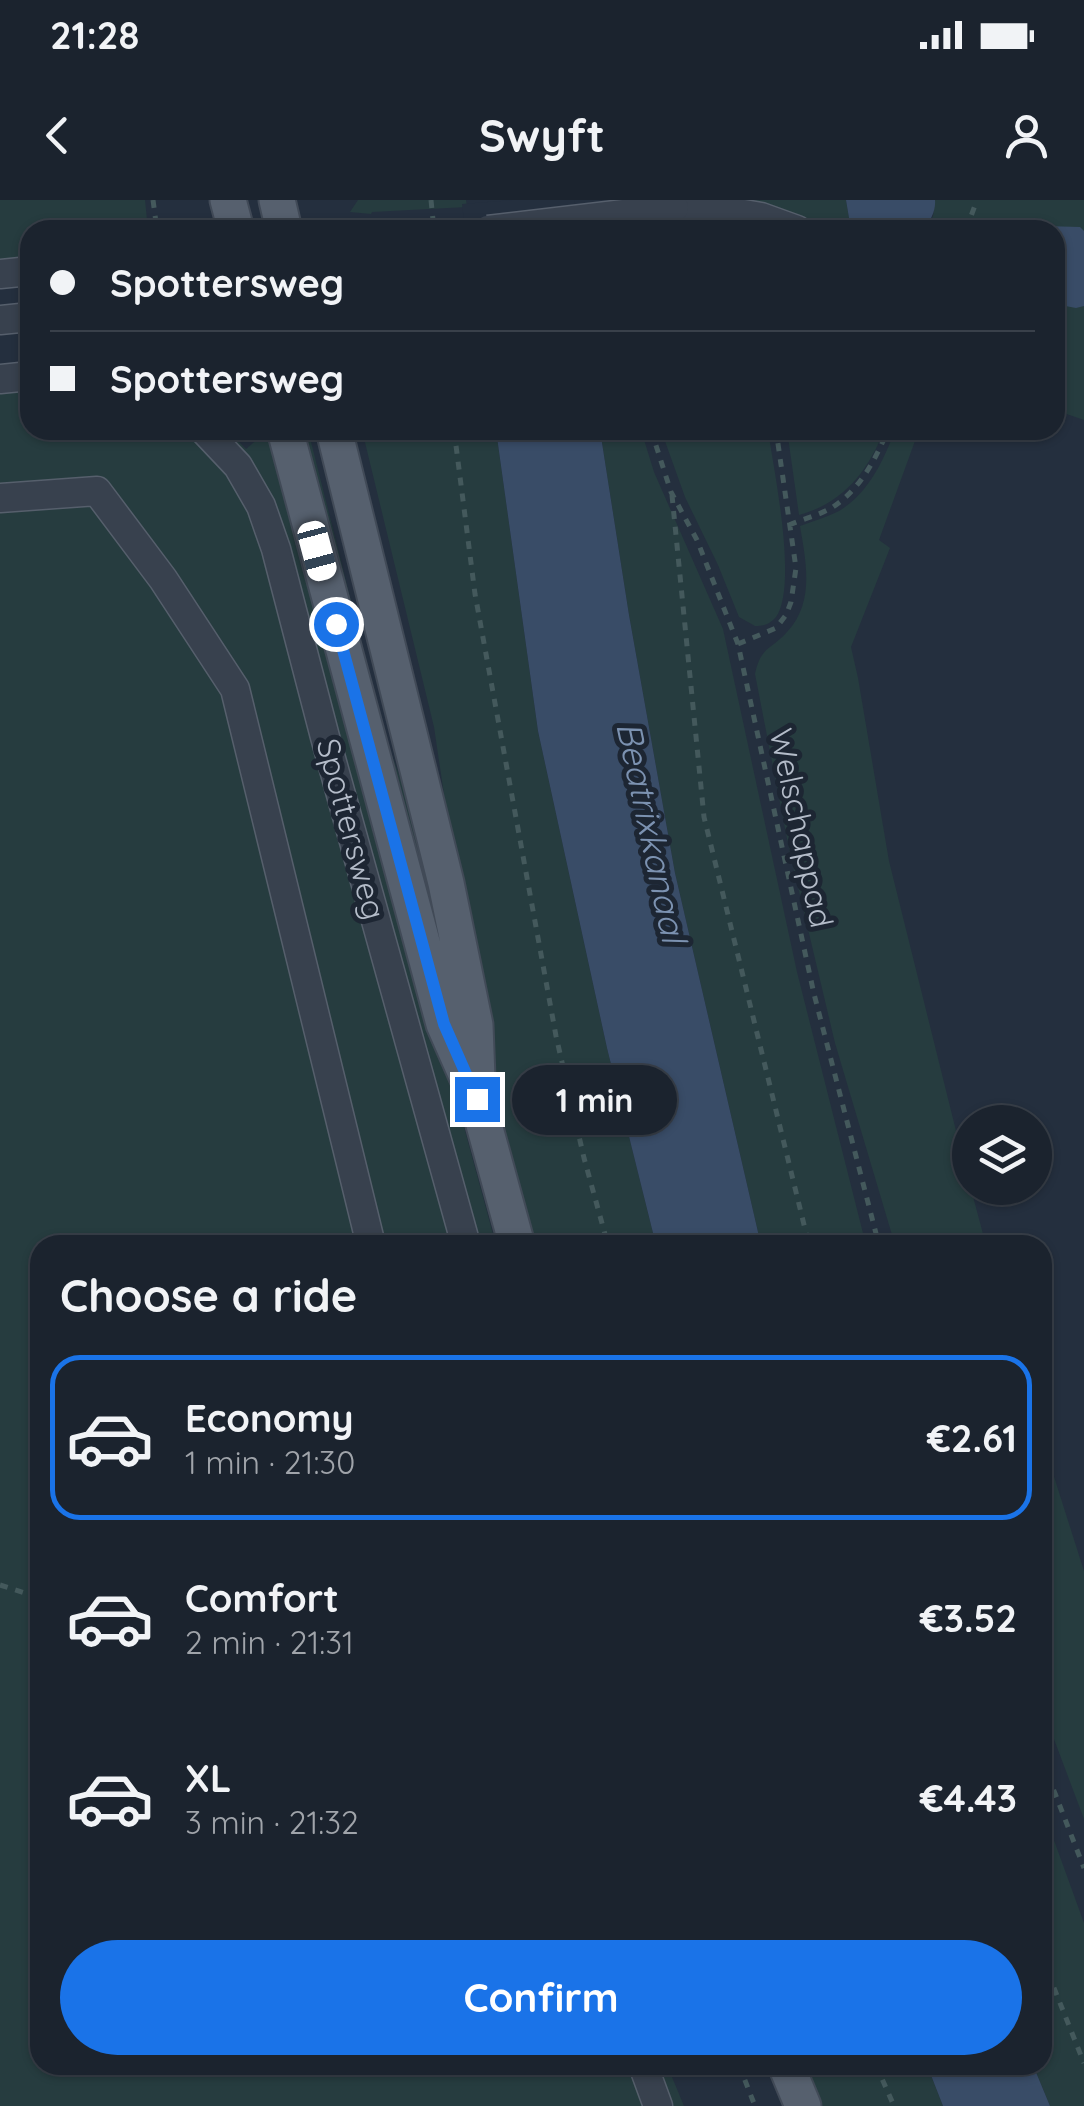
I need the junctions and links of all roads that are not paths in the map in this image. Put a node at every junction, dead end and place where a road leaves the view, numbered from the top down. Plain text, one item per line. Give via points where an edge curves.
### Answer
1 (573, 220) edge
2 (769, 220) edge
3 (213, 440) edge
4 (288, 440) edge
5 (336, 440) edge
6 (0, 498) edge
7 (477, 1099) junction
8 (369, 1235) edge
9 (463, 1235) edge
10 (513, 1235) edge
11 (646, 2075) edge
12 (790, 2075) edge
13 (658, 2106) edge
14 (803, 2106) edge

1 - 2 street, bridge via 674,208
3 - 9 street, Spottersweg via 238,466 276,548
4 - 7 main road, Spottersweg via 444,1024
5 - 7 main road, Spottersweg via 446,883 475,1024
6 - 8 street via 97,491 235,690
7 - 10 main road, Spottersweg
11 - 13 street
12 - 14 main road

